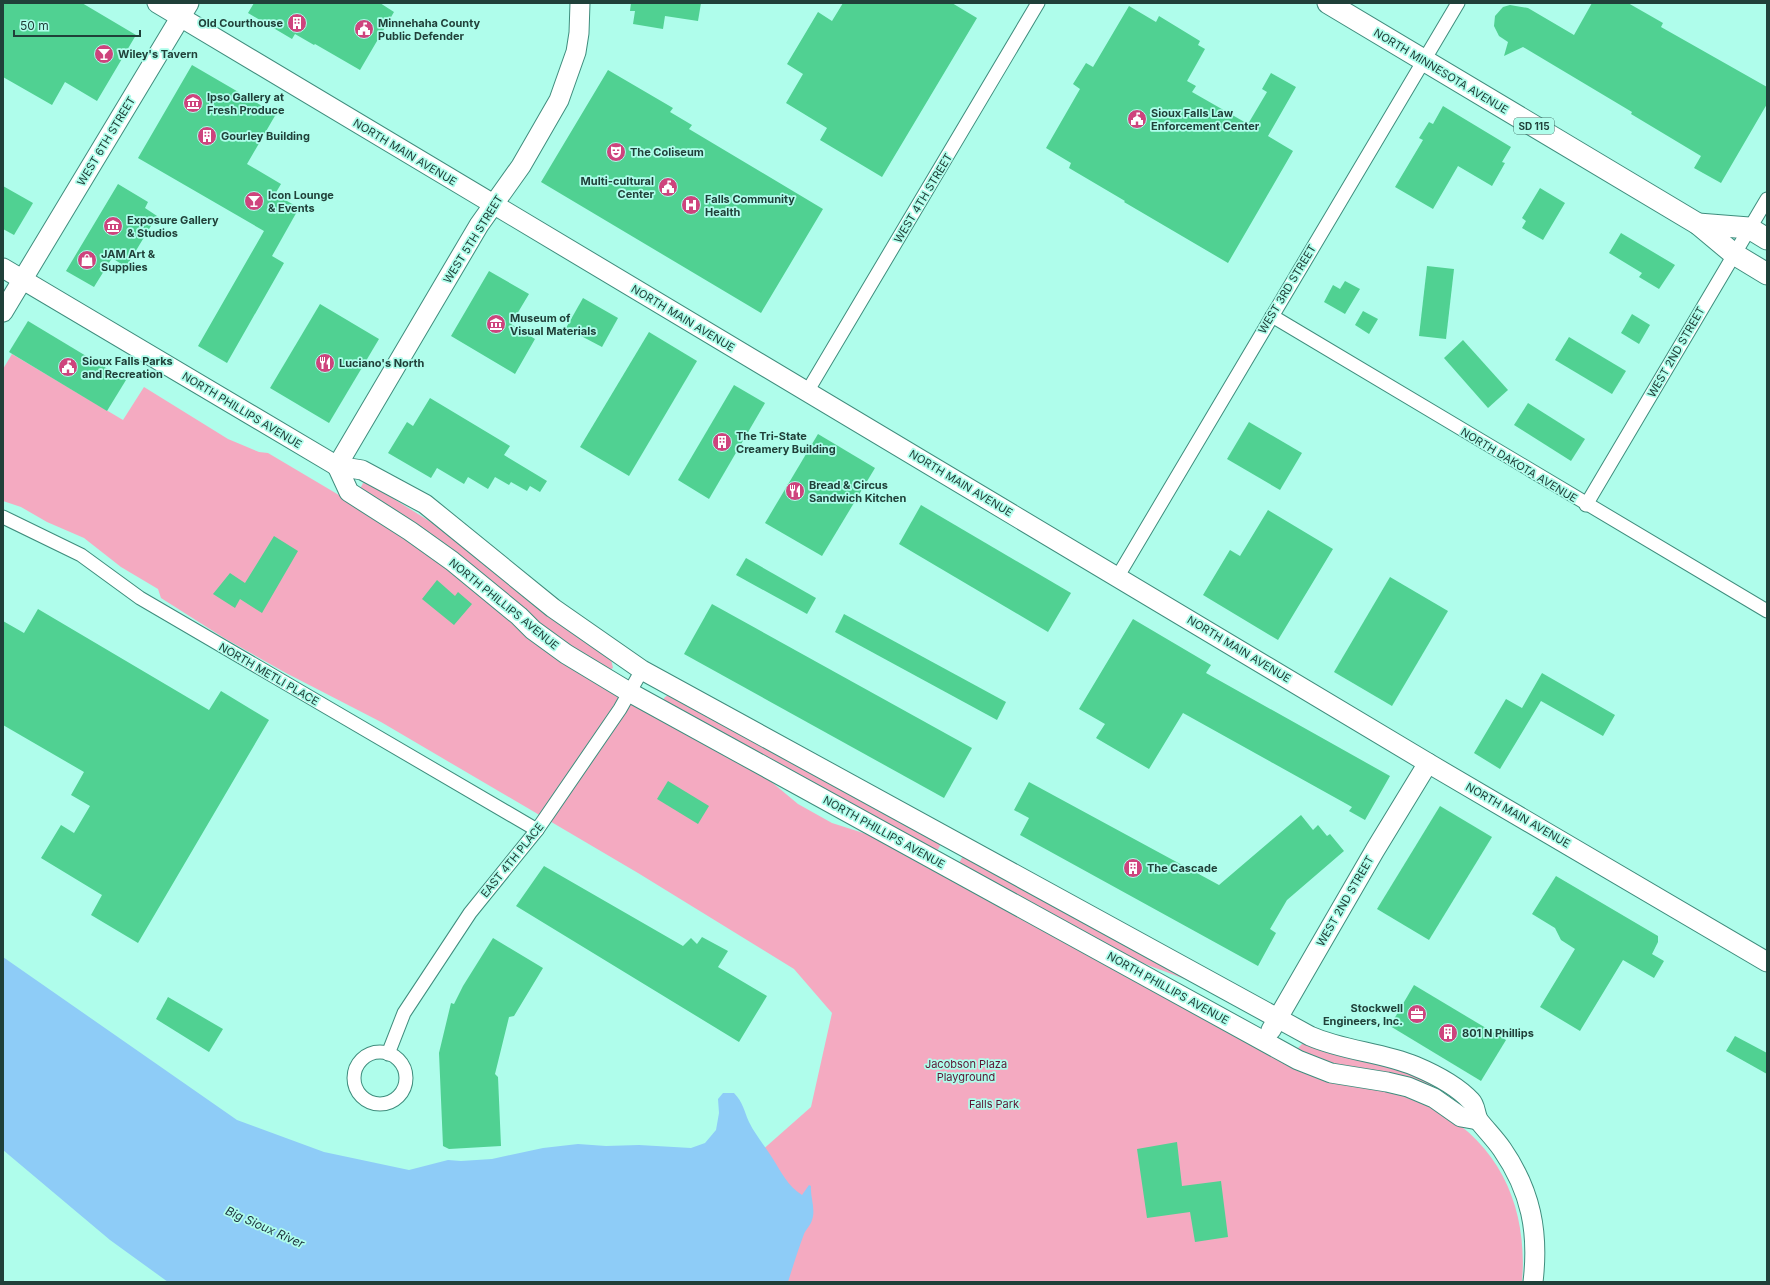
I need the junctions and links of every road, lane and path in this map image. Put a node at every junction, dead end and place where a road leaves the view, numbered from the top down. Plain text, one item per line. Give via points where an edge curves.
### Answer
1 (157, 3) edge
2 (580, 3) edge
3 (1038, 3) edge
4 (1328, 3) edge
5 (1458, 3) edge
6 (185, 10) edge
7 (1423, 60) junction
8 (1767, 199) edge
9 (494, 204) junction
10 (1698, 224) junction
11 (1749, 228) junction
12 (1767, 239) edge
13 (1734, 254) junction
14 (3, 268) edge
15 (1767, 274) edge
16 (22, 279) junction
17 (3, 312) edge
18 (1272, 316) junction
19 (807, 392) junction
20 (337, 466) junction
21 (1586, 505) junction
22 (3, 517) edge
23 (1118, 576) junction
24 (1767, 612) edge
25 (642, 670) junction
26 (629, 692) junction
27 (1428, 763) junction
28 (537, 830) junction
29 (1767, 962) edge
30 (1278, 1019) junction
31 (1265, 1041) junction
32 (388, 1054) junction
33 (1478, 1120) junction
34 (1533, 1282) edge

1 - 6 street, NORTH MAIN AVENUE
2 - 9 street, WEST 5TH STREET via 576,52 559,100 521,166
3 - 19 street, WEST 4TH STREET
4 - 7 main road, NORTH MINNESOTA AVENUE / SD 115
5 - 7 street, WEST 3RD STREET
6 - 9 street, NORTH MAIN AVENUE
6 - 16 street, WEST 6TH STREET
7 - 10 main road, NORTH MINNESOTA AVENUE / SD 115
7 - 18 street, WEST 3RD STREET
8 - 11 street, WEST 2ND STREET
9 - 19 street, NORTH MAIN AVENUE
9 - 20 street, WEST 5TH STREET
10 - 11 main road, NORTH MINNESOTA AVENUE / SD 115
10 - 13 main road, NORTH MINNESOTA AVENUE / SD 115
11 - 12 main road, NORTH MINNESOTA AVENUE / SD 115
11 - 13 street, WEST 2ND STREET
13 - 15 main road, NORTH MINNESOTA AVENUE / SD 115
13 - 21 street, WEST 2ND STREET
14 - 16 street, NORTH PHILLIPS AVENUE
16 - 17 street, WEST 6TH STREET
16 - 20 street, NORTH PHILLIPS AVENUE
18 - 21 street, NORTH DAKOTA AVENUE
18 - 23 street, WEST 3RD STREET
19 - 23 street, NORTH MAIN AVENUE
20 - 25 street, NORTH PHILLIPS AVENUE via 362,470 425,504 553,608
20 - 26 street, NORTH PHILLIPS AVENUE via 349,492 452,561 533,630 566,654
21 - 24 street, NORTH DAKOTA AVENUE
22 - 28 street, NORTH METLI PLACE via 80,555 147,602
23 - 27 street, NORTH MAIN AVENUE
25 - 26 street, EAST 4TH PLACE
25 - 30 street, NORTH PHILLIPS AVENUE
26 - 28 street, EAST 4TH PLACE
26 - 31 street, NORTH PHILLIPS AVENUE
27 - 29 street, NORTH MAIN AVENUE
27 - 30 street, WEST 2ND STREET via 1374,850
28 - 32 street, EAST 4TH PLACE via 465,920 404,1013
30 - 31 street, WEST 2ND STREET
30 - 33 street, NORTH PHILLIPS AVENUE via 1328,1043 1391,1058 1423,1069 1453,1086 1473,1103
31 - 33 street, NORTH PHILLIPS AVENUE via 1321,1070 1408,1087 1434,1098 1461,1117
32 - 32 street via 372,1053 355,1069 355,1086 359,1094 373,1104 390,1102 398,1097 406,1082 402,1064
33 - 34 street, NORTH PHILLIPS AVENUE via 1492,1135 1510,1162 1525,1195 1535,1236

